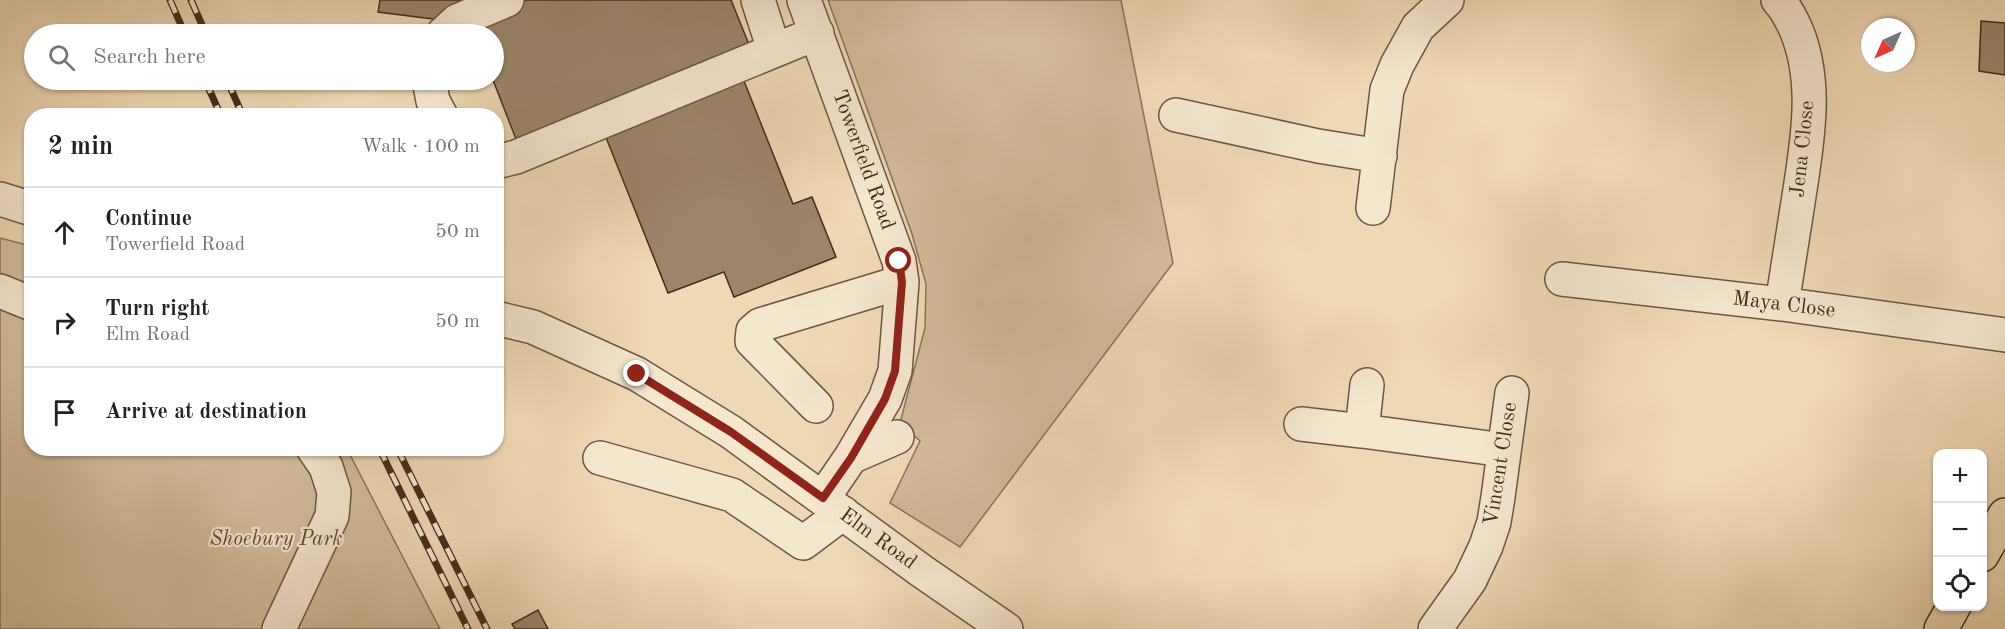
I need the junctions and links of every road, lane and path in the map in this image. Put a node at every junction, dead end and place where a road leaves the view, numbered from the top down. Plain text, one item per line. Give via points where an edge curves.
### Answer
1 (507, 0) edge
2 (758, 0) edge
3 (804, 0) edge
4 (1447, 0) edge
5 (1779, 0) edge
6 (454, 24) edge
7 (817, 33) junction
8 (774, 50) junction
9 (431, 90) edge
10 (437, 108) edge
11 (1176, 115) dead end
12 (1380, 156) junction
13 (504, 160) edge
14 (0, 199) edge
15 (24, 206) edge
16 (1373, 208) dead end
17 (1562, 279) dead end
18 (902, 282) junction
19 (0, 291) edge
20 (24, 301) edge
21 (1782, 304) junction
22 (504, 320) edge
23 (2005, 335) edge
24 (1367, 385) dead end
25 (1512, 393) dead end
26 (816, 406) dead end
27 (1301, 424) dead end
28 (1362, 431) junction
29 (897, 437) dead end
30 (1504, 450) junction
31 (318, 456) edge
32 (600, 458) dead end
33 (851, 458) junction
34 (833, 506) junction
35 (2005, 515) edge
36 (1987, 548) edge
37 (1951, 611) edge
38 (1001, 628) edge
39 (279, 629) edge
40 (1435, 629) edge
41 (1941, 629) edge

1 - 6 street
2 - 8 street
3 - 7 street, Towerfield Road
4 - 12 street via 1418,27 1397,65 1387,90
5 - 21 street, Jena Close via 1801,39 1809,120
7 - 8 street
7 - 18 street, Towerfield Road via 899,261
8 - 13 street
9 - 10 street
11 - 12 street
12 - 16 street
14 - 15 street
17 - 21 street, Maya Close
18 - 26 street via 760,325 753,331 752,340
18 - 33 street, Towerfield Road via 895,371 885,399
19 - 20 street
21 - 23 street, Maya Close
22 - 34 street, Elm Road via 533,327 637,374 731,432
24 - 28 street
25 - 30 street, Vincent Close
27 - 28 street
28 - 30 street
29 - 33 street
30 - 40 street, Vincent Close via 1494,522 1486,546 1470,580
31 - 39 street via 334,492 332,516
32 - 34 street, Towerfield Road via 732,495 802,543
33 - 34 street, Towerfield Road
34 - 38 street, Elm Road
35 - 36 main road
37 - 41 main road

